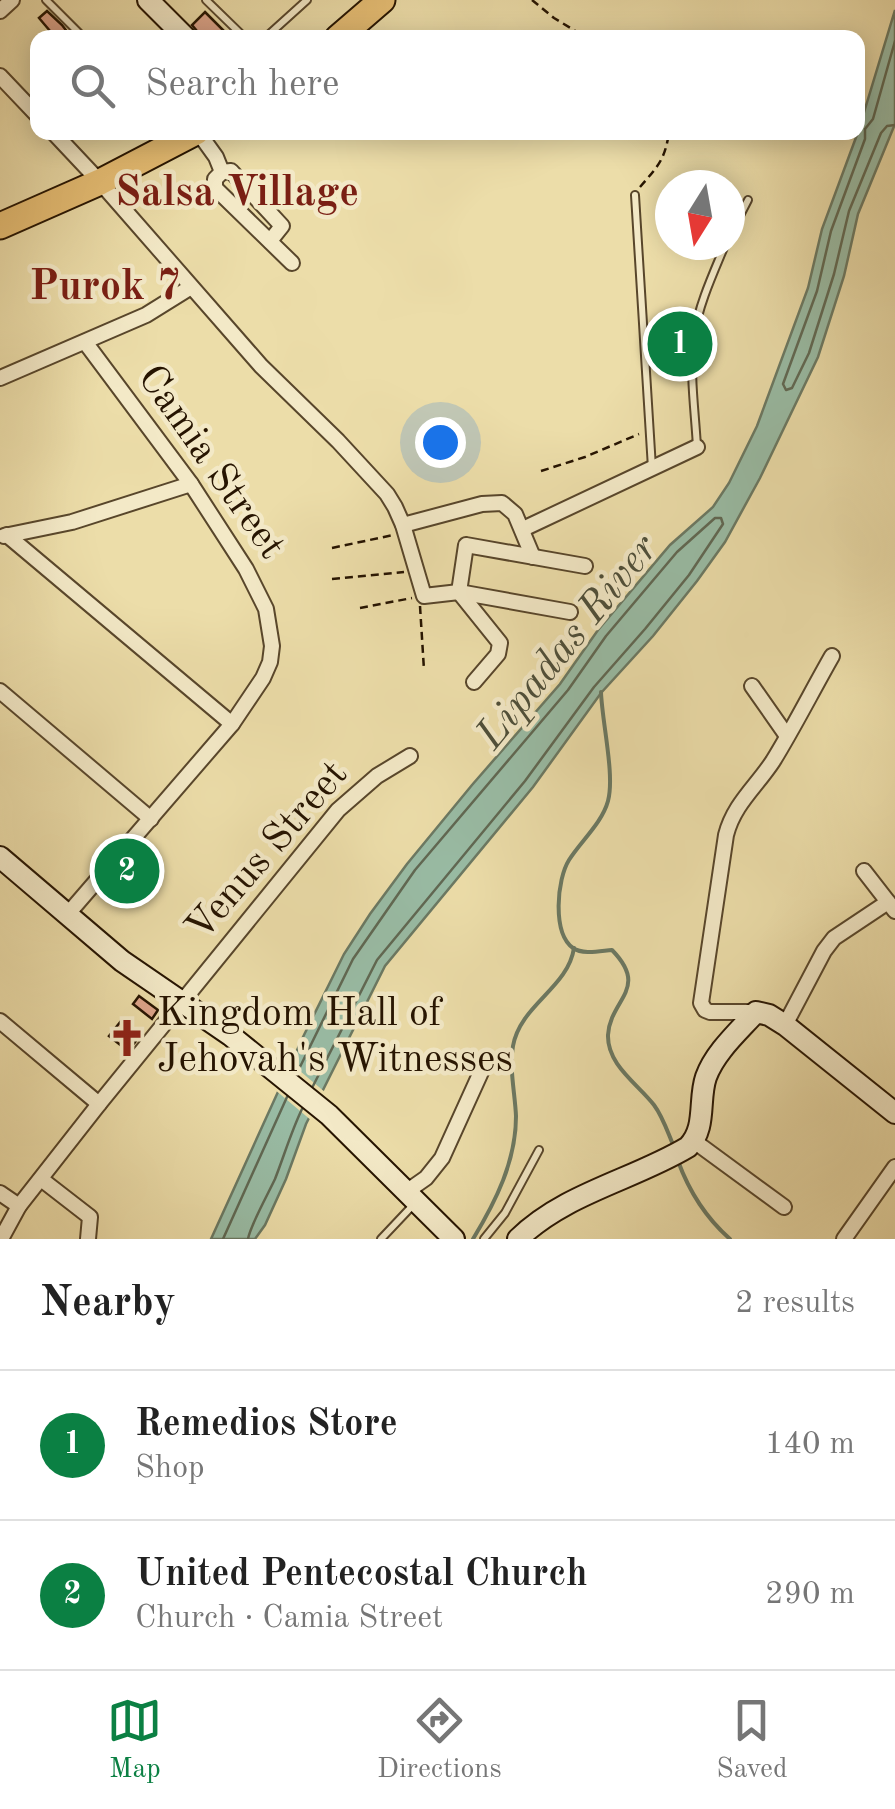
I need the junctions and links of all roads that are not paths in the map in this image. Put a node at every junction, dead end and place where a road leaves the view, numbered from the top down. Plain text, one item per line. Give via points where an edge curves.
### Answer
1 (12, 0) edge
2 (46, 0) edge
3 (148, 0) edge
4 (206, 0) edge
5 (307, 0) edge
6 (382, 0) edge
7 (0, 11) edge
8 (76, 30) edge
9 (178, 30) edge
10 (237, 30) edge
11 (273, 30) edge
12 (347, 30) edge
13 (3, 83) edge
14 (30, 108) edge
15 (61, 140) edge
16 (181, 140) edge
17 (203, 140) edge
18 (222, 172) junction
19 (100, 182) junction
20 (635, 195) road end
21 (748, 200) dead end
22 (745, 206) edge
23 (0, 226) edge
24 (270, 241) junction
25 (719, 260) edge
26 (292, 263) dead end
27 (191, 287) junction
28 (84, 342) junction
29 (0, 378) edge
30 (698, 447) joint
31 (652, 469) junction
32 (191, 484) junction
33 (404, 529) junction
34 (523, 529) junction
35 (4, 536) edge
36 (533, 556) junction
37 (585, 566) dead end
38 (458, 592) junction
39 (570, 612) dead end
40 (832, 656) dead end
41 (474, 682) dead end
42 (752, 686) dead end
43 (0, 691) edge
44 (232, 724) junction
45 (787, 736) junction
46 (410, 756) dead end
47 (151, 818) junction
48 (0, 857) edge
49 (864, 871) dead end
50 (892, 906) edge
51 (67, 915) junction
52 (181, 1002) junction
53 (756, 1012) junction
54 (0, 1022) edge
55 (784, 1024) junction
56 (486, 1061) dead end
57 (99, 1104) junction
58 (895, 1114) edge
59 (682, 1149) junction
60 (539, 1150) dead end
61 (895, 1166) edge
62 (40, 1179) junction
63 (0, 1193) edge
64 (411, 1197) junction
65 (20, 1206) junction
66 (784, 1206) dead end
67 (443, 1236) edge
68 (1, 1239) edge
69 (88, 1239) edge
70 (381, 1239) edge
71 (484, 1239) edge
72 (518, 1239) edge
73 (844, 1239) edge

1 - 7 street
2 - 8 lane
3 - 9 main road
4 - 10 lane
5 - 11 lane
6 - 12 highway
13 - 14 street
15 - 19 street
16 - 19 highway
17 - 18 street
18 - 24 street via 215,188
18 - 24 street via 231,171 282,226
19 - 23 highway
19 - 27 street
20 - 31 lane
21 - 22 lane
24 - 26 street
25 - 30 lane via 694,333
27 - 28 street
27 - 33 street via 374,479
28 - 29 street
28 - 32 street, Camia Street
30 - 31 street
31 - 34 street
32 - 35 street
32 - 44 street, Camia Street via 259,592 270,628 270,662
33 - 34 street via 494,502 510,508
33 - 38 street via 424,596
34 - 36 street
35 - 44 street
36 - 37 street
36 - 38 street via 466,544
38 - 39 street
38 - 41 street via 500,643
40 - 45 street
42 - 45 street
43 - 47 street
44 - 47 street, Camia Street
45 - 53 street via 729,821 701,997 710,1012
46 - 52 street, Venus Street via 338,810
47 - 51 street, Camia Street
48 - 51 main road
49 - 50 street
50 - 55 street via 834,938
51 - 52 main road
52 - 57 street, Venus Street
52 - 64 main road via 329,1114
53 - 55 main road
53 - 59 main road via 708,1072 699,1127
54 - 57 street
55 - 58 main road
56 - 64 street via 442,1158
57 - 62 street, Venus Street
59 - 66 street
59 - 72 main road via 550,1213
60 - 71 lane
61 - 73 street
62 - 65 street, Venus Street
62 - 69 street via 90,1217
63 - 65 street
64 - 67 main road
64 - 70 lane
65 - 68 street, Venus Street

